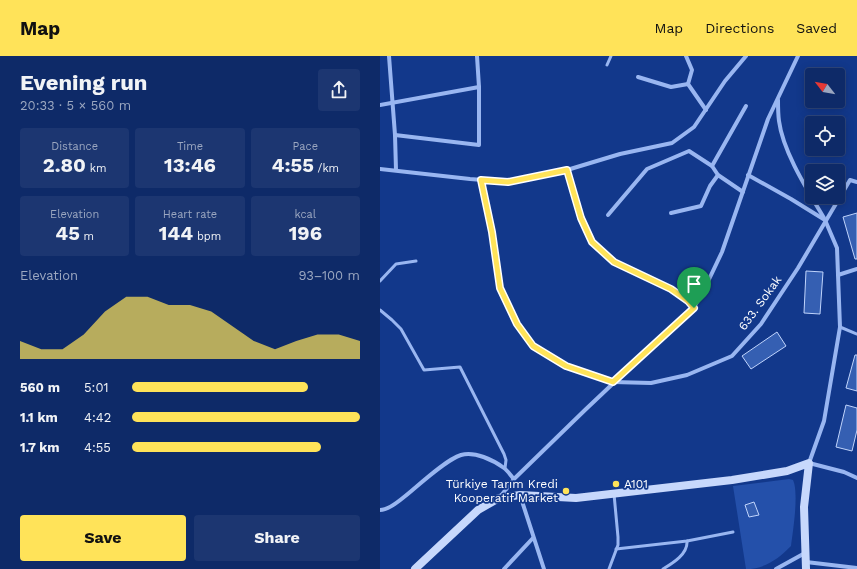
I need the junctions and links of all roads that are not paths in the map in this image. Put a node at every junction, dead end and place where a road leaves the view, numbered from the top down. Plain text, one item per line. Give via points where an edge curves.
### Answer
1 (389, 56) edge
2 (477, 56) edge
3 (611, 56) edge
4 (686, 56) edge
5 (745, 56) edge
6 (798, 56) edge
7 (608, 65) dead end
8 (638, 77) dead end
9 (688, 84) junction
10 (479, 87) junction
11 (778, 98) junction
12 (392, 103) junction
13 (380, 105) edge
14 (746, 106) dead end
15 (706, 110) junction
16 (395, 135) junction
17 (712, 166) junction
18 (380, 169) edge
19 (396, 170) junction
20 (567, 170) junction
21 (718, 175) junction
22 (748, 176) junction
23 (481, 180) junction
24 (857, 182) edge
25 (743, 192) junction
26 (671, 213) dead end
27 (608, 215) dead end
28 (825, 220) junction
29 (416, 261) dead end
30 (857, 270) edge
31 (838, 275) junction
32 (380, 281) edge
33 (694, 308) junction
34 (380, 310) edge
35 (840, 326) junction
36 (857, 334) edge
37 (613, 382) junction
38 (809, 463) junction
39 (505, 468) junction
40 (857, 478) edge
41 (514, 479) junction
42 (614, 494) junction
43 (520, 495) junction
44 (499, 498) junction
45 (380, 510) edge
46 (733, 532) dead end
47 (533, 538) junction
48 (687, 541) junction
49 (616, 549) junction
50 (806, 553) junction
51 (806, 565) edge
52 (857, 568) edge
53 (415, 569) edge
54 (504, 569) edge
55 (544, 569) edge
56 (610, 569) edge
57 (663, 569) edge
58 (776, 569) edge

1 - 12 street
2 - 10 street
3 - 7 lane
4 - 9 street via 692,70
5 - 15 street
6 - 11 street
8 - 9 street via 671,87
9 - 15 street
10 - 12 street
10 - 16 street via 479,145
11 - 22 street via 768,118
11 - 28 street via 779,122 787,150
12 - 13 street
12 - 16 street
14 - 17 street
15 - 20 street via 694,127 672,143 620,154
16 - 19 street
17 - 21 street
17 - 27 street via 689,151 647,169
18 - 19 street
19 - 23 street
20 - 23 street via 508,182
20 - 33 street via 581,218 592,242 614,262 671,289
21 - 25 street
21 - 26 street via 701,206
22 - 25 street
22 - 28 street via 791,198
23 - 37 street, 633. Sokak via 500,288 517,324 533,346 566,366
24 - 28 street, 633. Sokak via 850,180
25 - 33 street via 722,252
28 - 31 street via 837,248
28 - 37 street, 633. Sokak via 798,268 761,324 732,356 680,377 651,383
29 - 32 lane via 396,264
30 - 31 street
31 - 35 street
33 - 37 street
34 - 39 lane via 400,329 424,370 460,367 504,454
35 - 36 lane
35 - 38 street via 824,421
37 - 41 street
38 - 40 street
38 - 42 street via 786,471 732,480
38 - 50 street via 804,507
39 - 41 street
39 - 45 street via 479,456 462,455 451,459 401,500
41 - 44 street
42 - 43 street via 576,498
42 - 49 lane via 618,536
43 - 44 street
43 - 47 street
44 - 53 street via 478,510
46 - 48 lane
47 - 54 street
47 - 55 street
48 - 49 lane
48 - 57 lane via 688,546 680,556
49 - 56 lane
50 - 51 street
50 - 58 street
51 - 52 street

